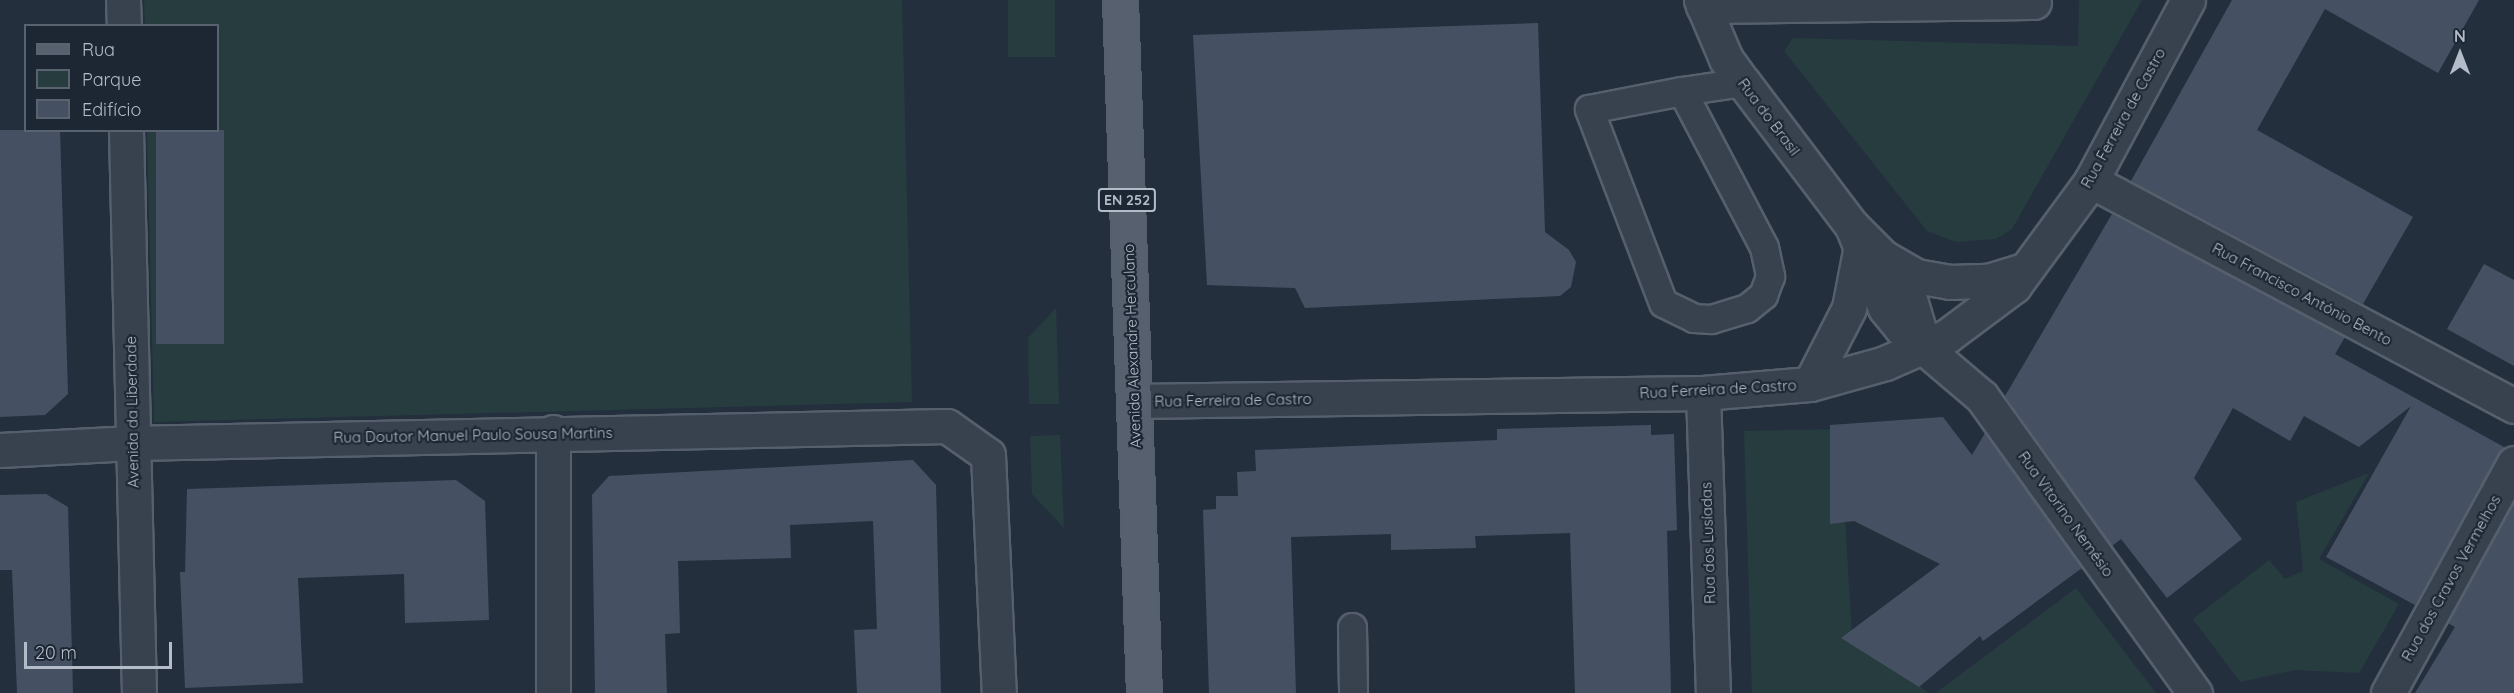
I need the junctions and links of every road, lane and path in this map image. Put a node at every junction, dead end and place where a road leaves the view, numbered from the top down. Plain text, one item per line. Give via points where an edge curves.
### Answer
1 (123, 0) edge
2 (1120, 0) edge
3 (2188, 0) edge
4 (2034, 2) dead end
5 (1702, 3) edge
6 (124, 24) edge
7 (1743, 82) junction
8 (1682, 91) junction
9 (126, 132) edge
10 (2091, 181) junction
11 (1865, 244) junction
12 (2027, 269) junction
13 (1924, 346) junction
14 (1810, 384) junction
15 (1703, 393) junction
16 (1134, 401) junction
17 (2514, 406) edge
18 (553, 432) junction
19 (132, 443) junction
20 (0, 450) edge
21 (2514, 463) edge
22 (1352, 627) dead end
23 (139, 693) edge
24 (553, 693) edge
25 (999, 693) edge
26 (1144, 693) edge
27 (1353, 693) edge
28 (1713, 693) edge
29 (2195, 693) edge
30 (2388, 693) edge

1 - 6 street
2 - 16 main road, Avenida Alexandre Herculano / EN 252
3 - 10 street, Rua Ferreira de Castro
4 - 5 street
5 - 7 street, Rua do Brasil via 1726,59
7 - 8 lane
7 - 11 street, Rua do Brasil
8 - 8 lane via 1590,109 1663,303 1694,318 1728,316 1762,295 1770,276 1764,247
9 - 19 street, Avenida da Liberdade
10 - 12 street, Rua Ferreira de Castro
10 - 17 street, Rua Francisco António Bento
11 - 12 street via 1916,276 1950,282 1989,281
11 - 13 street, Rua Vitorino Nemésio via 1885,308
11 - 14 street via 1849,308
12 - 13 street, Rua Ferreira de Castro via 2014,286 1947,336
13 - 14 street, Rua Ferreira de Castro via 1885,363
13 - 29 street, Rua Vitorino Nemésio via 1982,397
14 - 15 street, Rua Ferreira de Castro
15 - 16 street, Rua Ferreira de Castro
15 - 28 street, Rua dos Lusíadas
16 - 26 main road, Avenida Alexandre Herculano / EN 252
18 - 19 street, Rua Doutor Manuel Paulo Sousa Martins
18 - 24 street
18 - 25 street, Rua Doutor Manuel Paulo Sousa Martins via 947,426 988,455
19 - 20 street, Rua Doutor Manuel Paulo Sousa Martins
19 - 23 street, Avenida da Liberdade
21 - 30 street, Rua dos Cravos Vermelhos
22 - 27 lane

